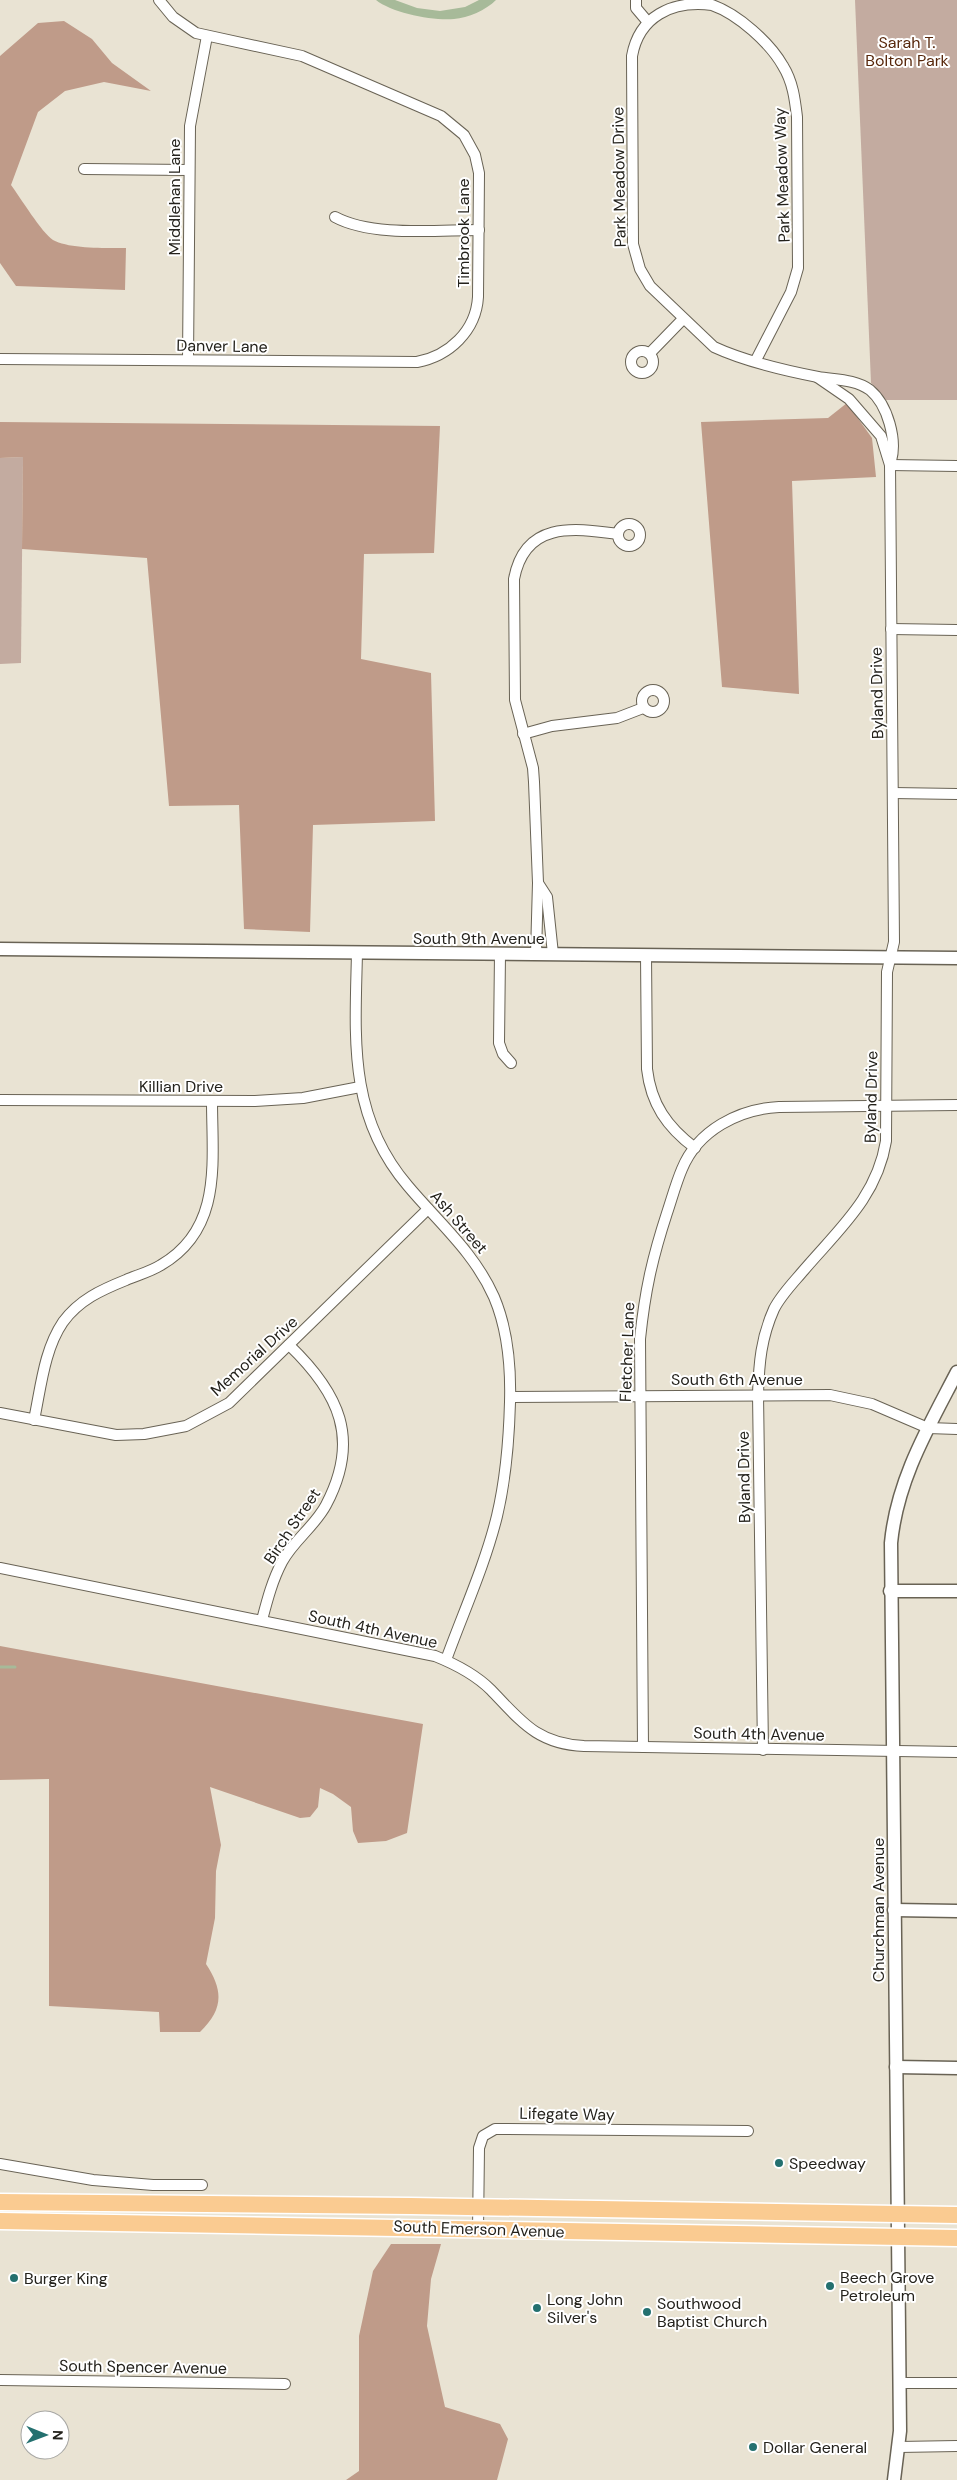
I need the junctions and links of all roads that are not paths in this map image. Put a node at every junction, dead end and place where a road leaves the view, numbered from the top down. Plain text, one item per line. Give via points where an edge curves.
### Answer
1 (159, 0) edge
2 (636, 0) edge
3 (670, 2) edge
4 (722, 9) joint
5 (646, 20) junction
6 (207, 36) junction
7 (84, 169) dead end
8 (189, 170) junction
9 (335, 217) dead end
10 (479, 230) junction
11 (684, 320) junction
12 (442, 353) joint
13 (650, 353) dead end
14 (0, 359) edge
15 (188, 360) junction
16 (756, 360) junction
17 (817, 377) junction
18 (890, 465) junction
19 (957, 466) edge
20 (618, 534) dead end
21 (892, 629) junction
22 (957, 630) edge
23 (643, 708) dead end
24 (523, 734) junction
25 (893, 793) junction
26 (957, 794) edge
27 (538, 883) junction
28 (0, 949) edge
29 (357, 953) junction
30 (500, 954) junction
31 (536, 954) junction
32 (553, 954) junction
33 (646, 955) junction
34 (890, 957) junction
35 (957, 958) edge
36 (511, 1062) dead end
37 (360, 1087) junction
38 (0, 1100) edge
39 (212, 1101) junction
40 (957, 1105) edge
41 (886, 1106) junction
42 (695, 1148) junction
43 (428, 1209) junction
44 (289, 1346) junction
45 (957, 1372) edge
46 (758, 1394) junction
47 (640, 1395) junction
48 (510, 1397) junction
49 (0, 1413) edge
50 (34, 1420) junction
51 (928, 1428) junction
52 (957, 1429) edge
53 (0, 1568) edge
54 (890, 1590) junction
55 (957, 1591) edge
56 (262, 1620) junction
57 (446, 1660) junction
58 (643, 1747) junction
59 (763, 1750) junction
60 (892, 1751) junction
61 (957, 1752) edge
62 (894, 1910) junction
63 (957, 1911) edge
64 (896, 2067) junction
65 (957, 2068) edge
66 (748, 2132) dead end
67 (0, 2164) edge
68 (202, 2185) dead end
69 (0, 2202) edge
70 (478, 2208) junction
71 (897, 2213) junction
72 (957, 2215) edge
73 (0, 2221) edge
74 (478, 2230) junction
75 (898, 2236) junction
76 (957, 2238) edge
77 (0, 2380) edge
78 (900, 2383) junction
79 (957, 2383) edge
80 (286, 2384) dead end
81 (900, 2446) junction
82 (957, 2446) edge
83 (894, 2480) edge

1 - 6 street, Timbrook Lane via 185,27
2 - 5 street via 636,8
3 - 4 street, Park Meadow Drive via 694,1
3 - 5 street, Park Meadow Drive
4 - 16 street, Park Meadow Way via 775,53 791,84 797,117 798,268 791,292
5 - 11 street, Park Meadow Drive via 636,37 632,56 634,244 647,282
6 - 8 street, Middlehan Lane via 190,126
6 - 10 street, Timbrook Lane via 302,56 438,115 461,132 475,155 479,173
7 - 8 street
8 - 15 street, Middlehan Lane
9 - 10 street via 351,225 371,229
10 - 12 street, Timbrook Lane via 475,314 461,338
11 - 13 street
11 - 16 street, Park Meadow Drive via 714,347
12 - 15 street, Danver Lane via 430,359 408,362
14 - 15 street, Danver Lane
16 - 17 street, Park Meadow Drive
17 - 18 street, Park Meadow Drive via 849,400 881,436
17 - 18 street, Park Meadow Drive via 856,383 870,390 884,409 893,442
18 - 19 street
18 - 21 street, Byland Drive
20 - 24 street via 576,529 552,532 528,549 518,565 514,579 514,690
21 - 22 street
21 - 25 street, Byland Drive
23 - 24 street via 617,718 552,726
24 - 27 street via 533,768
25 - 26 street
25 - 34 street, Byland Drive via 894,942
27 - 31 street
27 - 32 street via 547,897
28 - 29 street, South 9th Avenue
29 - 30 street, South 9th Avenue
29 - 37 street, Ash Street via 355,1046
30 - 31 street, South 9th Avenue
30 - 36 street via 499,1043
31 - 32 street, South 9th Avenue
32 - 33 street, South 9th Avenue
33 - 34 street, South 9th Avenue
33 - 42 street via 648,1083 663,1118
34 - 35 street, South 9th Avenue
34 - 41 street, Byland Drive via 887,972
37 - 39 street, Killian Drive via 294,1099
37 - 43 street, Ash Street via 376,1138 391,1164
38 - 39 street, Killian Drive
39 - 50 street via 212,1187 201,1224 184,1248 165,1263 96,1292 70,1314 49,1353
40 - 41 street, Fletcher Lane
41 - 42 street, Fletcher Lane via 755,1110 724,1122
41 - 46 street, Byland Drive via 885,1151 874,1182 865,1198 774,1309 760,1349
42 - 47 street, Fletcher Lane via 682,1169 650,1264 640,1339
43 - 44 street, Memorial Drive
43 - 48 street, Ash Street via 471,1256 495,1299 506,1336
44 - 50 street, Memorial Drive via 229,1403 186,1426 131,1435 97,1433
44 - 56 street, Birch Street via 311,1366 334,1400 342,1426 342,1455 338,1479 326,1506 281,1564
45 - 51 street, Churchman Avenue
46 - 47 street, South 6th Avenue
46 - 51 street, South 6th Avenue via 810,1394 854,1399
46 - 59 street, Byland Drive
47 - 48 street, South 6th Avenue
47 - 58 street, Fletcher Lane
48 - 57 street, Ash Street via 508,1457 497,1515
49 - 50 street, Memorial Drive
51 - 52 street, South 6th Avenue
51 - 54 street, Churchman Avenue via 907,1472 897,1503 891,1544
53 - 56 street, South 4th Avenue
54 - 55 street
54 - 60 street, Churchman Avenue
56 - 57 street, South 4th Avenue
57 - 58 street, South 4th Avenue via 476,1678 519,1721 542,1736 575,1746
58 - 59 street, South 4th Avenue
59 - 60 street, South 4th Avenue
60 - 61 street, South 4th Avenue
60 - 62 street, Churchman Avenue
62 - 63 street
62 - 64 street, Churchman Avenue
64 - 65 street
64 - 71 street, Churchman Avenue
66 - 70 street, Lifegate Way via 495,2129 484,2136 479,2148
67 - 68 street via 92,2180
69 - 70 main road, South Emerson Avenue
70 - 71 main road, South Emerson Avenue
70 - 74 street, Lifegate Way
71 - 72 main road, South Emerson Avenue
71 - 75 street, Churchman Avenue
73 - 74 main road, South Emerson Avenue via 405,2226
74 - 75 main road, South Emerson Avenue
75 - 76 main road, South Emerson Avenue
75 - 78 street, Churchman Avenue
77 - 80 street, South Spencer Avenue
78 - 79 street
78 - 81 street, Churchman Avenue
81 - 82 street
81 - 83 street, Churchman Avenue

